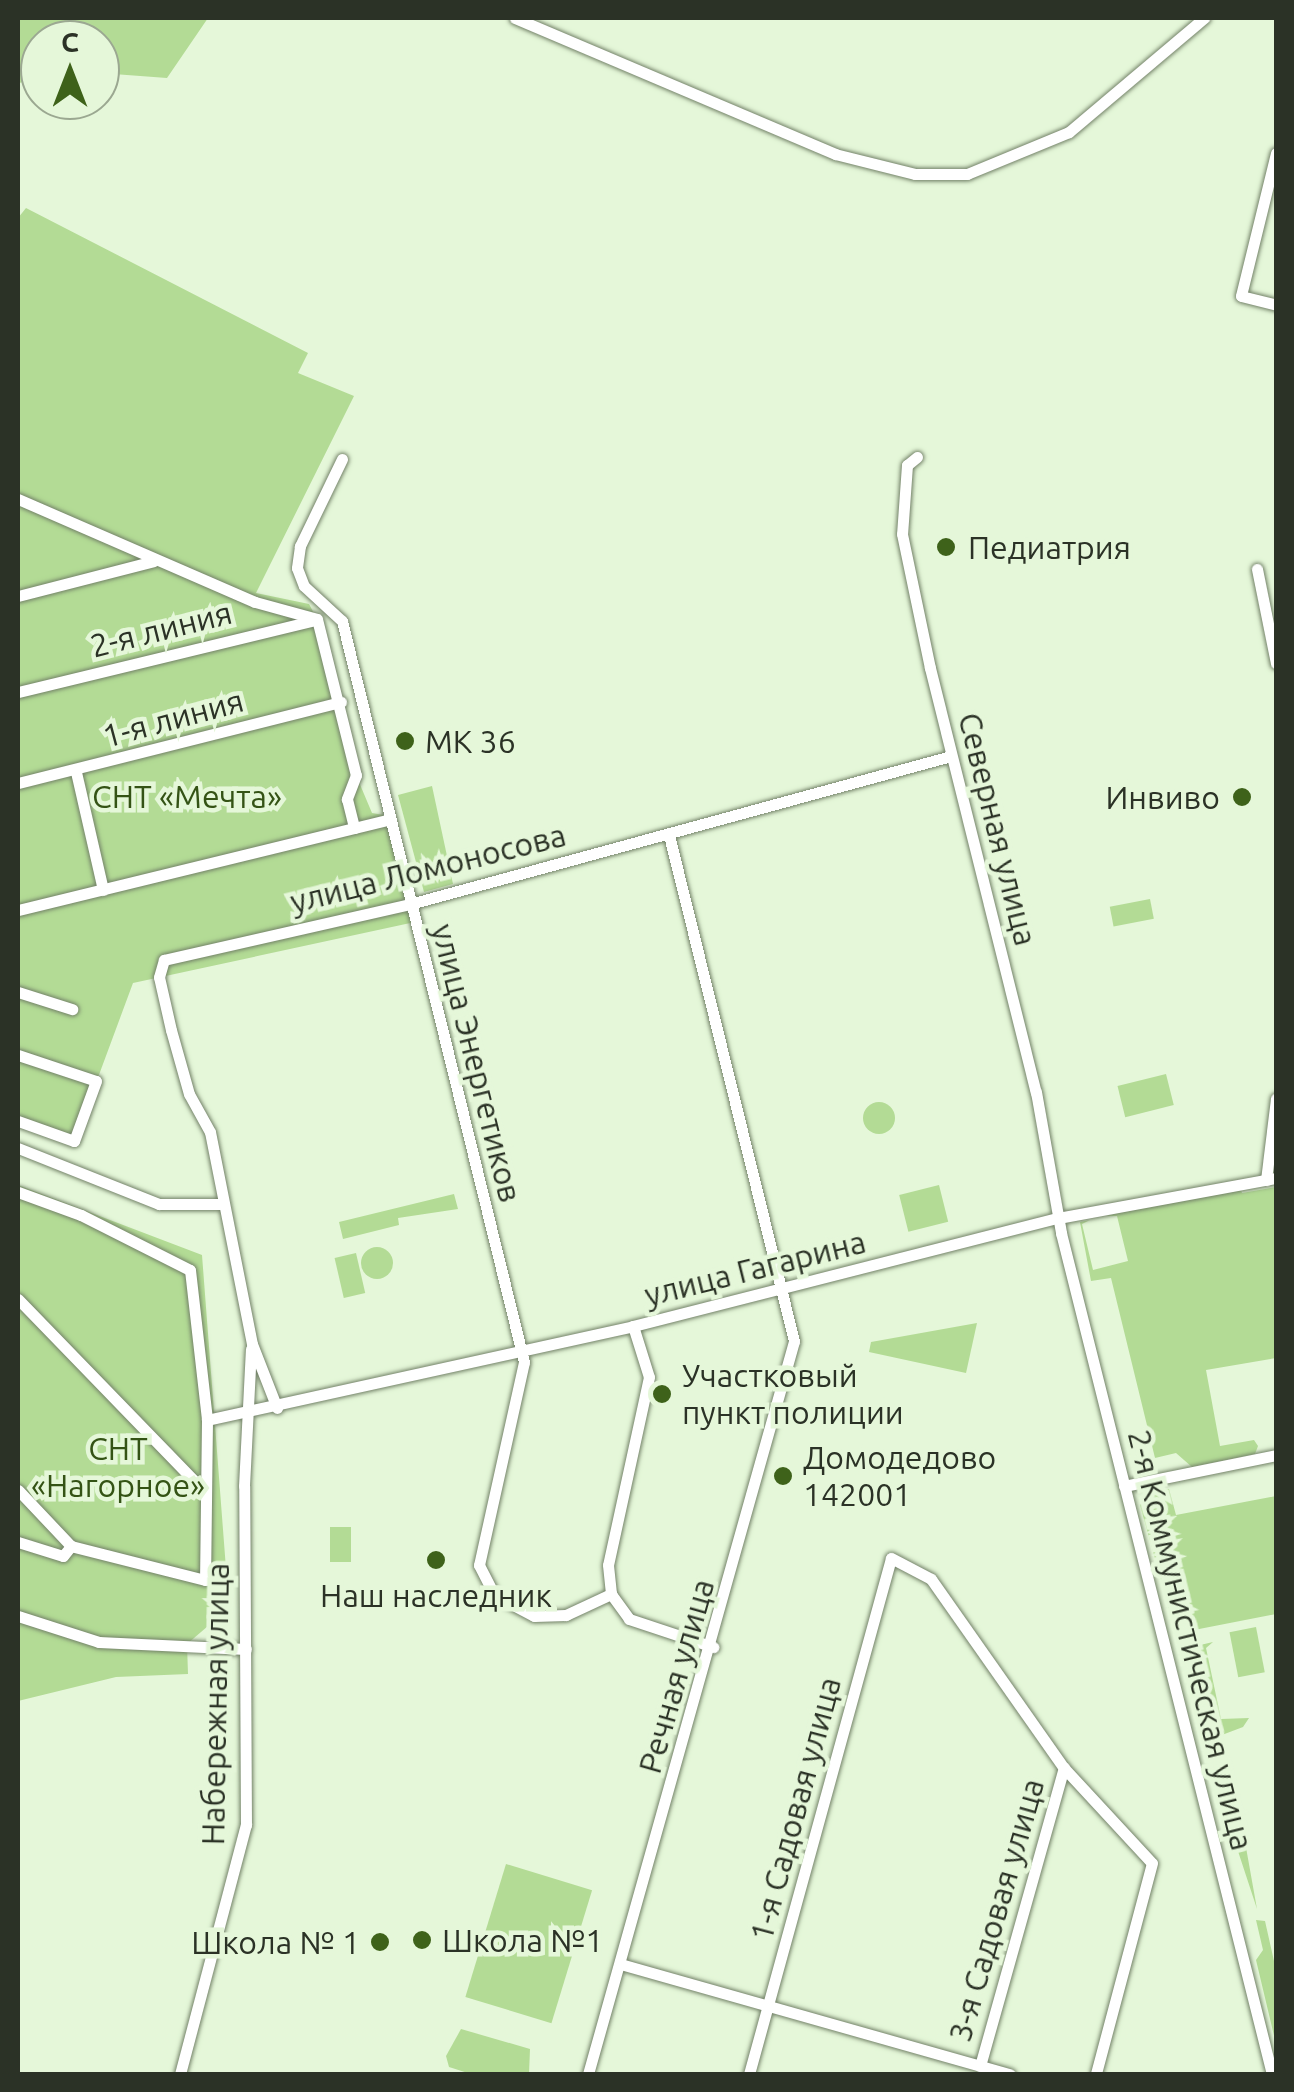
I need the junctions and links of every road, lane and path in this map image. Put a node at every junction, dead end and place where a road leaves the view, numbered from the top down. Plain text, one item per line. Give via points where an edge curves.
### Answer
1 (515, 18) edge
2 (1204, 18) edge
3 (1273, 159) edge
4 (1276, 304) edge
5 (917, 457) dead end
6 (342, 459) dead end
7 (18, 499) edge
8 (154, 560) junction
9 (1257, 568) dead end
10 (18, 596) edge
11 (318, 619) junction
12 (1276, 663) edge
13 (18, 692) edge
14 (342, 702) junction
15 (951, 756) junction
16 (76, 772) junction
17 (18, 783) edge
18 (387, 820) junction
19 (354, 828) junction
20 (670, 835) junction
21 (103, 890) junction
22 (410, 904) junction
23 (18, 910) edge
24 (18, 992) edge
25 (72, 1009) dead end
26 (18, 1055) edge
27 (1276, 1100) edge
28 (18, 1121) edge
29 (74, 1141) junction
30 (18, 1148) edge
31 (65, 1166) junction
32 (1271, 1179) edge
33 (18, 1192) edge
34 (222, 1204) junction
35 (1058, 1218) junction
36 (782, 1289) junction
37 (18, 1299) edge
38 (633, 1326) junction
39 (252, 1344) junction
40 (522, 1352) junction
41 (269, 1382) junction
42 (248, 1385) junction
43 (277, 1408) junction
44 (248, 1415) junction
45 (206, 1420) junction
46 (1276, 1455) edge
47 (1124, 1486) junction
48 (18, 1490) edge
49 (206, 1494) junction
50 (18, 1542) edge
51 (71, 1546) junction
52 (611, 1594) junction
53 (18, 1616) edge
54 (713, 1646) junction
55 (246, 1649) junction
56 (1064, 1768) junction
57 (624, 1965) junction
58 (769, 2006) junction
59 (980, 2066) junction
60 (180, 2074) edge
61 (588, 2074) edge
62 (749, 2074) edge
63 (1010, 2074) edge
64 (1096, 2074) edge
65 (1272, 2074) edge

1 - 2 street via 836,154 915,174 967,174 1069,132
3 - 4 street via 1241,296
5 - 15 street, Северная улица via 906,464 902,534
6 - 18 street, улица Энергетиков via 300,546 297,568 304,586 342,622
7 - 8 street
8 - 10 street
8 - 11 street via 254,602
9 - 12 street
11 - 13 street, 2-я линия
11 - 14 street
14 - 16 street, 1-я линия
14 - 19 street via 356,775 347,799
15 - 20 street, улица Ломоносова
15 - 35 street, Северная улица via 1036,1092
16 - 17 street, 1-я линия
16 - 21 street
18 - 19 street
18 - 22 street, улица Энергетиков
19 - 21 street
20 - 22 street, улица Ломоносова
20 - 36 street, Речная улица
21 - 23 street
22 - 34 street, улица Ломоносова via 174,957 159,967 189,1094 210,1132
22 - 40 street, улица Энергетиков
24 - 25 street
26 - 29 street via 96,1082
27 - 32 street
28 - 29 street
29 - 31 street
30 - 31 street
31 - 34 street via 160,1204
32 - 35 street, улица Гагарина
33 - 45 street via 81,1214 190,1270
34 - 39 street, Набережная улица
35 - 36 street, улица Гагарина
35 - 47 street, 2-я Коммунистическая улица
36 - 38 street, улица Гагарина
36 - 54 street, Речная улица via 793,1347
37 - 49 street
38 - 40 street, улица Гагарина
38 - 52 street via 649,1377 608,1566
39 - 41 street, Набережная улица
39 - 42 street, Набережная улица
40 - 43 street, улица Гагарина
40 - 52 street, улица Энергетиков via 516,1419 478,1566 494,1595 534,1616 566,1615
41 - 42 street
41 - 43 street, Набережная улица
42 - 44 street, Набережная улица
43 - 44 street, улица Гагарина
44 - 45 street, улица Гагарина
44 - 55 street, Набережная улица
45 - 49 street
46 - 47 street
47 - 65 street, 2-я Коммунистическая улица
48 - 51 street
49 - 51 street via 204,1580
50 - 51 street via 62,1556
52 - 54 street via 628,1620
53 - 55 street via 99,1642
54 - 57 street, Речная улица
55 - 60 street, Набережная улица via 245,1836
56 - 58 street, 1-я Садовая улица via 931,1578 891,1558
56 - 59 street, 3-я Садовая улица
56 - 64 street via 1152,1863
57 - 58 street
57 - 61 street, Речная улица
58 - 59 street
58 - 62 street, 1-я Садовая улица
59 - 63 street

